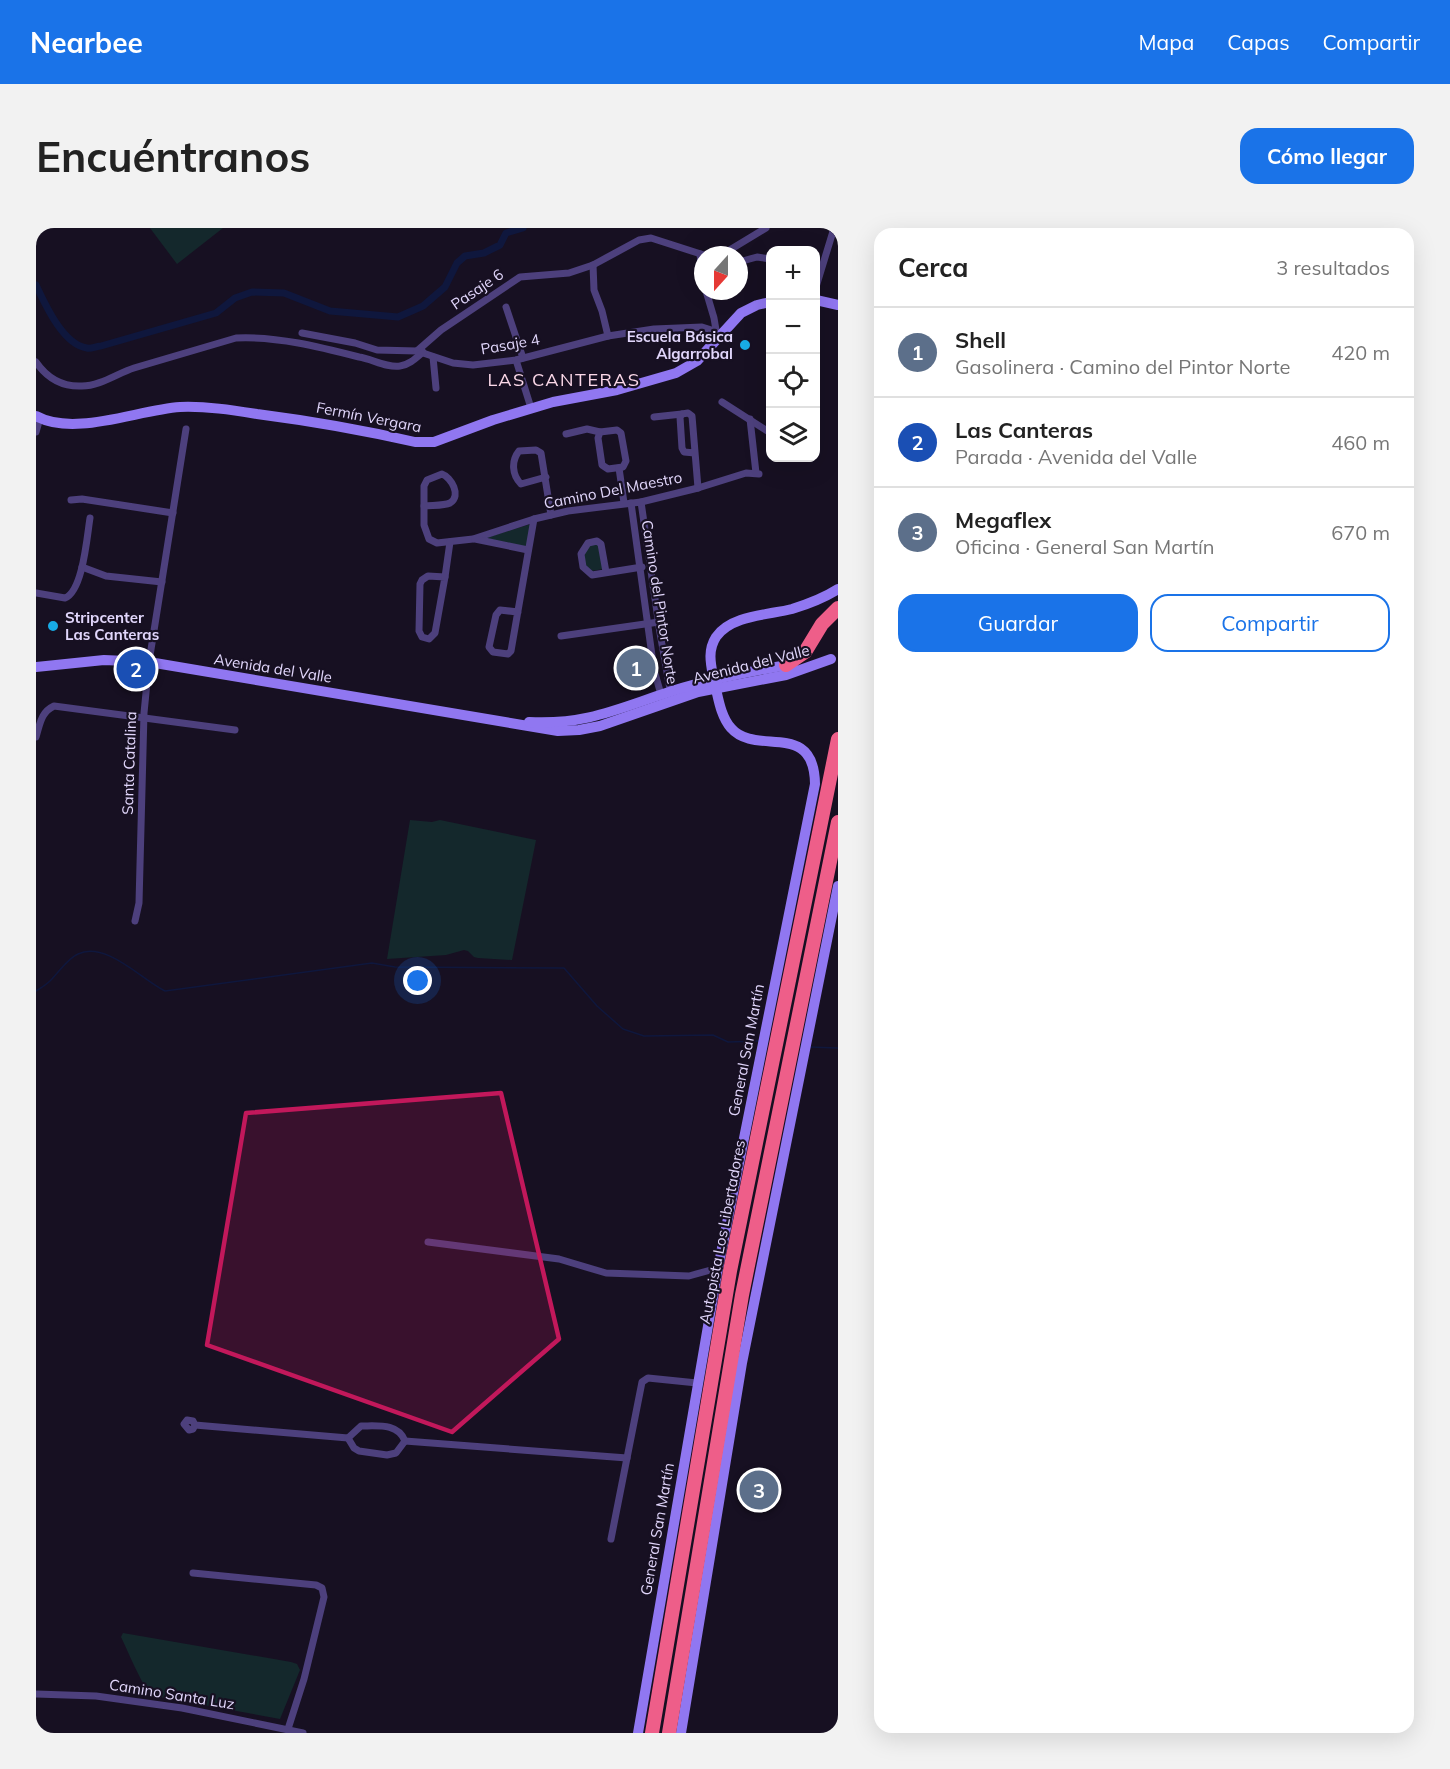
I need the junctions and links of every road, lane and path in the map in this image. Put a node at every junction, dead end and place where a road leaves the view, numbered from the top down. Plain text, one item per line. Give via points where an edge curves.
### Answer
1 (765, 228) edge
2 (834, 228) edge
3 (736, 246) edge
4 (694, 252) edge
5 (766, 258) edge
6 (748, 260) edge
7 (593, 265) junction
8 (820, 269) edge
9 (709, 300) edge
10 (820, 301) edge
11 (766, 303) edge
12 (838, 305) edge
13 (506, 307) dead end
14 (718, 332) junction
15 (302, 333) dead end
16 (608, 336) junction
17 (420, 352) junction
18 (434, 357) junction
19 (520, 359) junction
20 (36, 362) edge
21 (436, 388) dead end
22 (722, 402) dead end
23 (531, 408) junction
24 (682, 414) junction
25 (38, 417) edge
26 (654, 417) dead end
27 (750, 419) junction
28 (186, 429) dead end
29 (766, 430) edge
30 (36, 432) edge
31 (600, 432) junction
32 (566, 434) dead end
33 (695, 453) junction
34 (619, 468) junction
35 (546, 477) junction
36 (698, 488) junction
37 (71, 500) dead end
38 (641, 502) junction
39 (627, 503) junction
40 (424, 506) junction
41 (173, 513) junction
42 (551, 515) junction
43 (90, 518) dead end
44 (534, 519) junction
45 (473, 539) junction
46 (450, 542) junction
47 (528, 550) junction
48 (650, 566) junction
49 (82, 567) junction
50 (640, 568) junction
51 (606, 572) junction
52 (445, 577) junction
53 (162, 582) junction
54 (838, 589) edge
55 (36, 593) edge
56 (838, 608) edge
57 (518, 612) junction
58 (659, 622) junction
59 (648, 624) junction
60 (561, 636) dead end
61 (835, 658) edge
62 (149, 662) junction
63 (786, 665) junction
64 (36, 667) edge
65 (715, 684) junction
66 (667, 698) junction
67 (143, 717) junction
68 (235, 730) dead end
69 (36, 737) edge
70 (838, 739) edge
71 (838, 822) edge
72 (838, 886) edge
73 (135, 921) dead end
74 (772, 1029) junction
75 (801, 1035) junction
76 (765, 1062) junction
77 (795, 1066) junction
78 (428, 1242) dead end
79 (718, 1268) junction
80 (697, 1383) junction
81 (195, 1425) dead end
82 (348, 1438) junction
83 (405, 1441) junction
84 (627, 1458) junction
85 (611, 1539) dead end
86 (193, 1574) dead end
87 (36, 1694) edge
88 (288, 1729) junction
89 (303, 1733) edge
90 (638, 1733) edge
91 (652, 1733) edge
92 (669, 1733) edge
93 (681, 1733) edge

1 - 3 street
2 - 8 street
4 - 7 street, Pasaje 6 via 651,238 639,240
5 - 6 street
7 - 16 street via 594,290
7 - 17 street, Pasaje 6 via 569,273 520,277 441,330
9 - 14 street
10 - 12 street
11 - 14 street, Fermín Vergara via 744,310
13 - 19 street
14 - 16 street, Pasaje 4 via 692,327
14 - 23 street, Fermín Vergara via 696,361 676,373
15 - 17 street via 377,350
16 - 19 street, Pasaje 4
17 - 18 street, Pasaje 4
17 - 20 street, Pasaje 6 via 407,365 396,367 300,344 236,338 81,386 49,378
18 - 19 street, Pasaje 4 via 473,365
18 - 21 street
19 - 23 street
22 - 27 street
23 - 25 street, Fermín Vergara via 426,443 327,423 206,407 168,408 78,424 54,423
24 - 26 street
24 - 33 street via 692,416
24 - 33 street via 682,448 684,452
25 - 30 street
27 - 29 street
27 - 36 street, Camino Del Maestro via 757,473
28 - 41 street, Santa Catalina
31 - 32 street via 587,429
31 - 34 street via 602,465
31 - 34 street, Camino del Pintor Norte via 621,433 626,461
33 - 36 street
34 - 39 street, Camino del Pintor Norte
35 - 35 street via 541,453 519,451 513,460 521,484
35 - 42 street
36 - 38 street, Camino Del Maestro
37 - 41 street
38 - 39 street, Camino Del Maestro
38 - 48 street, Camino del Pintor Norte
39 - 42 street, Camino Del Maestro
39 - 50 street, Camino del Pintor Norte
40 - 40 street via 449,504 453,500 454,488 448,476 442,474 427,480
40 - 46 street via 429,539
41 - 53 street, Santa Catalina
42 - 44 street, Camino Del Maestro
43 - 49 street
44 - 45 street, Camino Del Maestro
44 - 47 street
45 - 46 street, Camino Del Maestro
45 - 47 street, Camino Del Maestro
46 - 52 street
47 - 57 street
48 - 50 street
48 - 58 street, Camino del Pintor Norte
49 - 53 street via 110,577
49 - 55 street via 70,596
50 - 51 street
50 - 59 street, Camino del Pintor Norte
51 - 51 street via 601,544 588,543 581,554 583,567 592,575
52 - 52 street via 424,577 420,584 419,631 425,639 435,633
53 - 62 street, Santa Catalina
54 - 65 street, General San Martín via 804,605 723,629 710,652
56 - 63 highway via 822,624 805,652
57 - 57 street via 511,651 493,652 489,647 496,615 500,610
58 - 59 street
58 - 66 street, Camino del Pintor Norte
59 - 60 street
59 - 66 street, Camino del Pintor Norte via 654,670
61 - 63 street, Avenida del Valle
61 - 65 street, Avenida del Valle via 786,675
62 - 64 street, Avenida del Valle via 104,660
62 - 66 street, Avenida del Valle via 548,731 600,726
62 - 67 street, Santa Catalina
63 - 65 street, Avenida del Valle
65 - 66 street, Avenida del Valle
65 - 74 street, General San Martín via 724,717 734,731 751,740 794,745 808,757 814,772 814,794
67 - 68 street
67 - 69 street via 54,706 42,716
67 - 73 street, Santa Catalina via 139,903
70 - 74 highway, Autopista Los Libertadores
71 - 75 highway, Autopista Los Libertadores
72 - 75 street
74 - 76 highway, Autopista Los Libertadores
75 - 77 highway, Autopista Los Libertadores
76 - 79 street, General San Martín
76 - 91 highway, Autopista Los Libertadores
77 - 92 highway, Autopista Los Libertadores via 740,1304
77 - 93 street
78 - 79 street via 559,1259 606,1272 689,1276
79 - 80 street, General San Martín
80 - 84 street via 644,1380
80 - 90 street, General San Martín
81 - 82 street
82 - 83 street via 363,1425 395,1428
82 - 83 street via 359,1451 387,1455 396,1453
83 - 84 street
84 - 85 street
86 - 88 street via 316,1584 323,1590 310,1656
87 - 88 street, Camino Santa Luz via 100,1696
88 - 89 street, Camino Santa Luz

